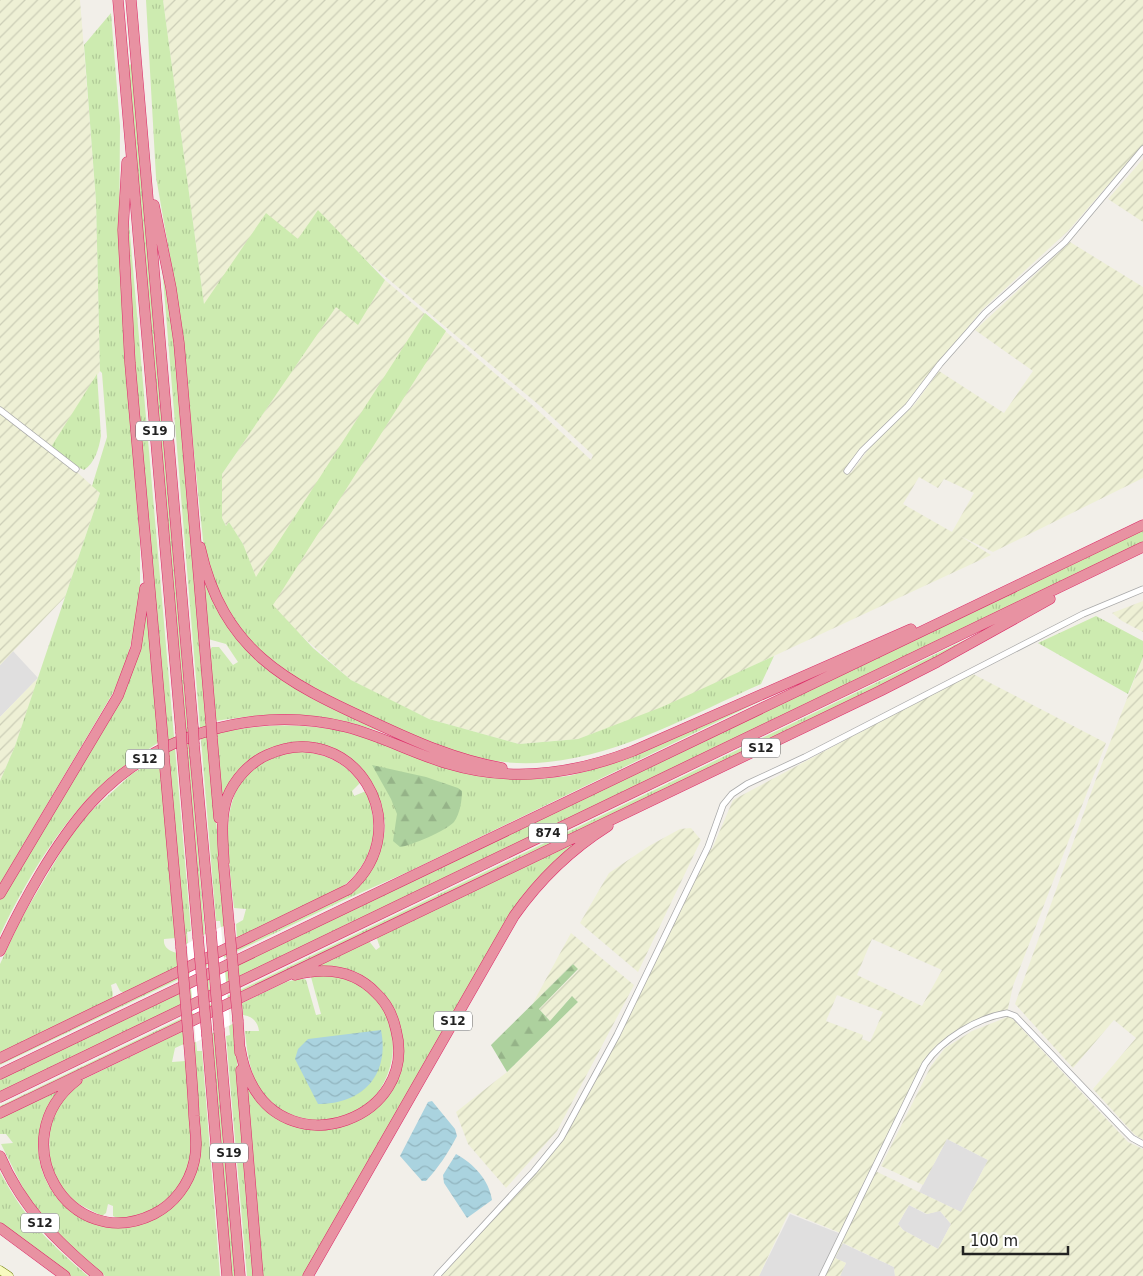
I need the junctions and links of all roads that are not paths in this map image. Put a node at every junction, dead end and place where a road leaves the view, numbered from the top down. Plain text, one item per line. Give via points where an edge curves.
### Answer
1 (118, 0) edge
2 (131, 0) edge
3 (129, 131) junction
4 (1143, 149) edge
5 (145, 160) junction
6 (0, 410) edge
7 (76, 469) dead end
8 (847, 472) dead end
9 (192, 507) junction
10 (1143, 525) edge
11 (145, 545) junction
12 (1143, 547) edge
13 (1096, 571) junction
14 (1143, 589) edge
15 (948, 618) junction
16 (547, 774) junction
17 (642, 804) junction
18 (224, 862) junction
19 (0, 894) edge
20 (0, 951) edge
21 (266, 984) junction
22 (240, 1048) junction
23 (0, 1058) edge
24 (104, 1062) junction
25 (0, 1074) edge
26 (0, 1097) edge
27 (0, 1113) edge
28 (1143, 1144) edge
29 (0, 1156) edge
30 (0, 1228) edge
31 (0, 1270) edge
32 (9, 1276) edge
33 (64, 1276) edge
34 (98, 1276) edge
35 (227, 1276) edge
36 (240, 1276) edge
37 (258, 1276) edge
38 (308, 1276) edge
39 (437, 1276) edge
40 (822, 1276) edge

1 - 3 highway, S19
2 - 5 highway, S19
3 - 11 highway via 124,258
3 - 35 highway, S19, bridge
4 - 8 street via 1065,242 985,313 908,406 862,451
5 - 9 highway via 175,311
5 - 36 highway, S19, bridge
6 - 7 street
9 - 16 highway via 205,566 222,608 247,644 281,675 315,695 452,757
9 - 18 highway, bridge
10 - 15 highway
11 - 19 highway via 144,603 128,674 106,717
11 - 24 highway, bridge via 196,1143 194,1163 186,1183 172,1202 149,1216 130,1222 104,1222 71,1206 52,1182 42,1155 41,1136 54,1102 71,1084
12 - 13 highway, S12
13 - 17 highway, S12 via 937,662
13 - 26 highway, 874
14 - 39 street via 1083,614 732,794 719,812 708,847 617,1035 561,1138 534,1172
15 - 16 highway via 918,626 617,757
15 - 25 highway, 874
16 - 20 highway, S12 via 501,774 465,769 362,732 319,722 260,720 202,732 148,757 118,778 91,804 57,848
17 - 21 highway
17 - 38 highway, S12 via 568,854 544,876 524,902
18 - 22 highway, bridge
18 - 23 highway via 227,798 240,776 274,751 297,747 325,750 355,770 372,791 380,819 378,842 367,870 349,889
21 - 22 highway via 306,972 328,970 350,975 365,983 384,1002 396,1027 398,1058 391,1080 373,1105 350,1120 309,1126 286,1118 265,1103 249,1081
21 - 24 highway
22 - 37 highway
24 - 27 highway
28 - 40 street via 1123,1130 1015,1016 1007,1013 984,1020 942,1044 925,1064
29 - 34 highway, S12 via 14,1185 40,1222
30 - 33 highway
31 - 32 street

